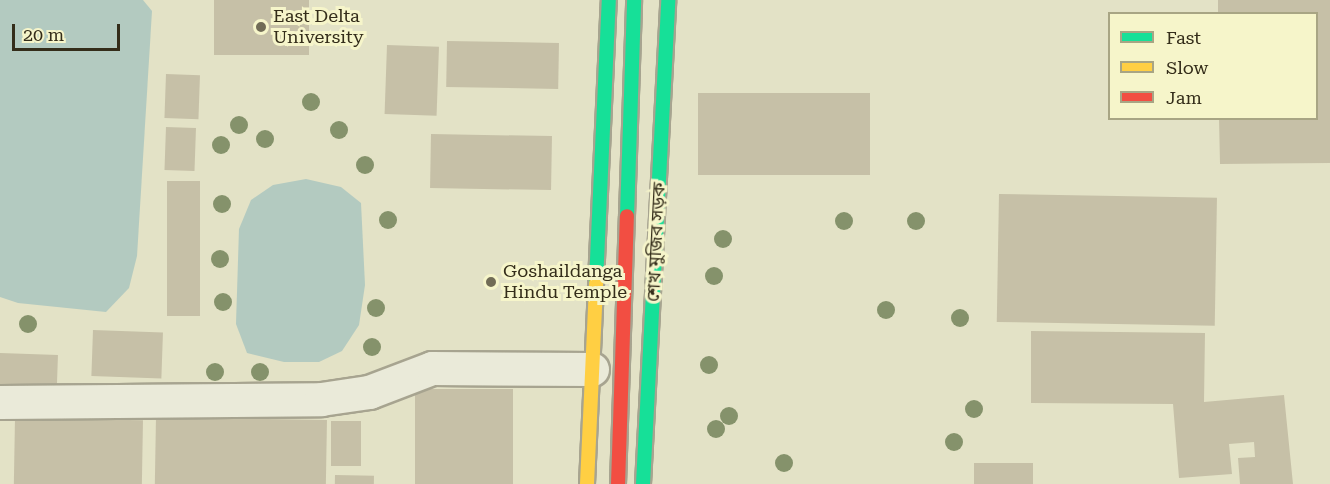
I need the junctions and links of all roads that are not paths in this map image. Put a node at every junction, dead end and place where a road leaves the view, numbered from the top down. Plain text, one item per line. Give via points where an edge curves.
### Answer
1 (609, 0) edge
2 (634, 0) edge
3 (669, 0) edge
4 (677, 0) edge
5 (592, 369) junction
6 (0, 402) edge
7 (587, 484) edge
8 (618, 484) edge
9 (643, 484) edge
10 (653, 484) edge

1 - 5 highway
2 - 8 highway
3 - 9 highway, শেখ মুজিব সড়ক
4 - 10 highway
5 - 6 street via 432,368 369,392 321,399
5 - 7 highway

